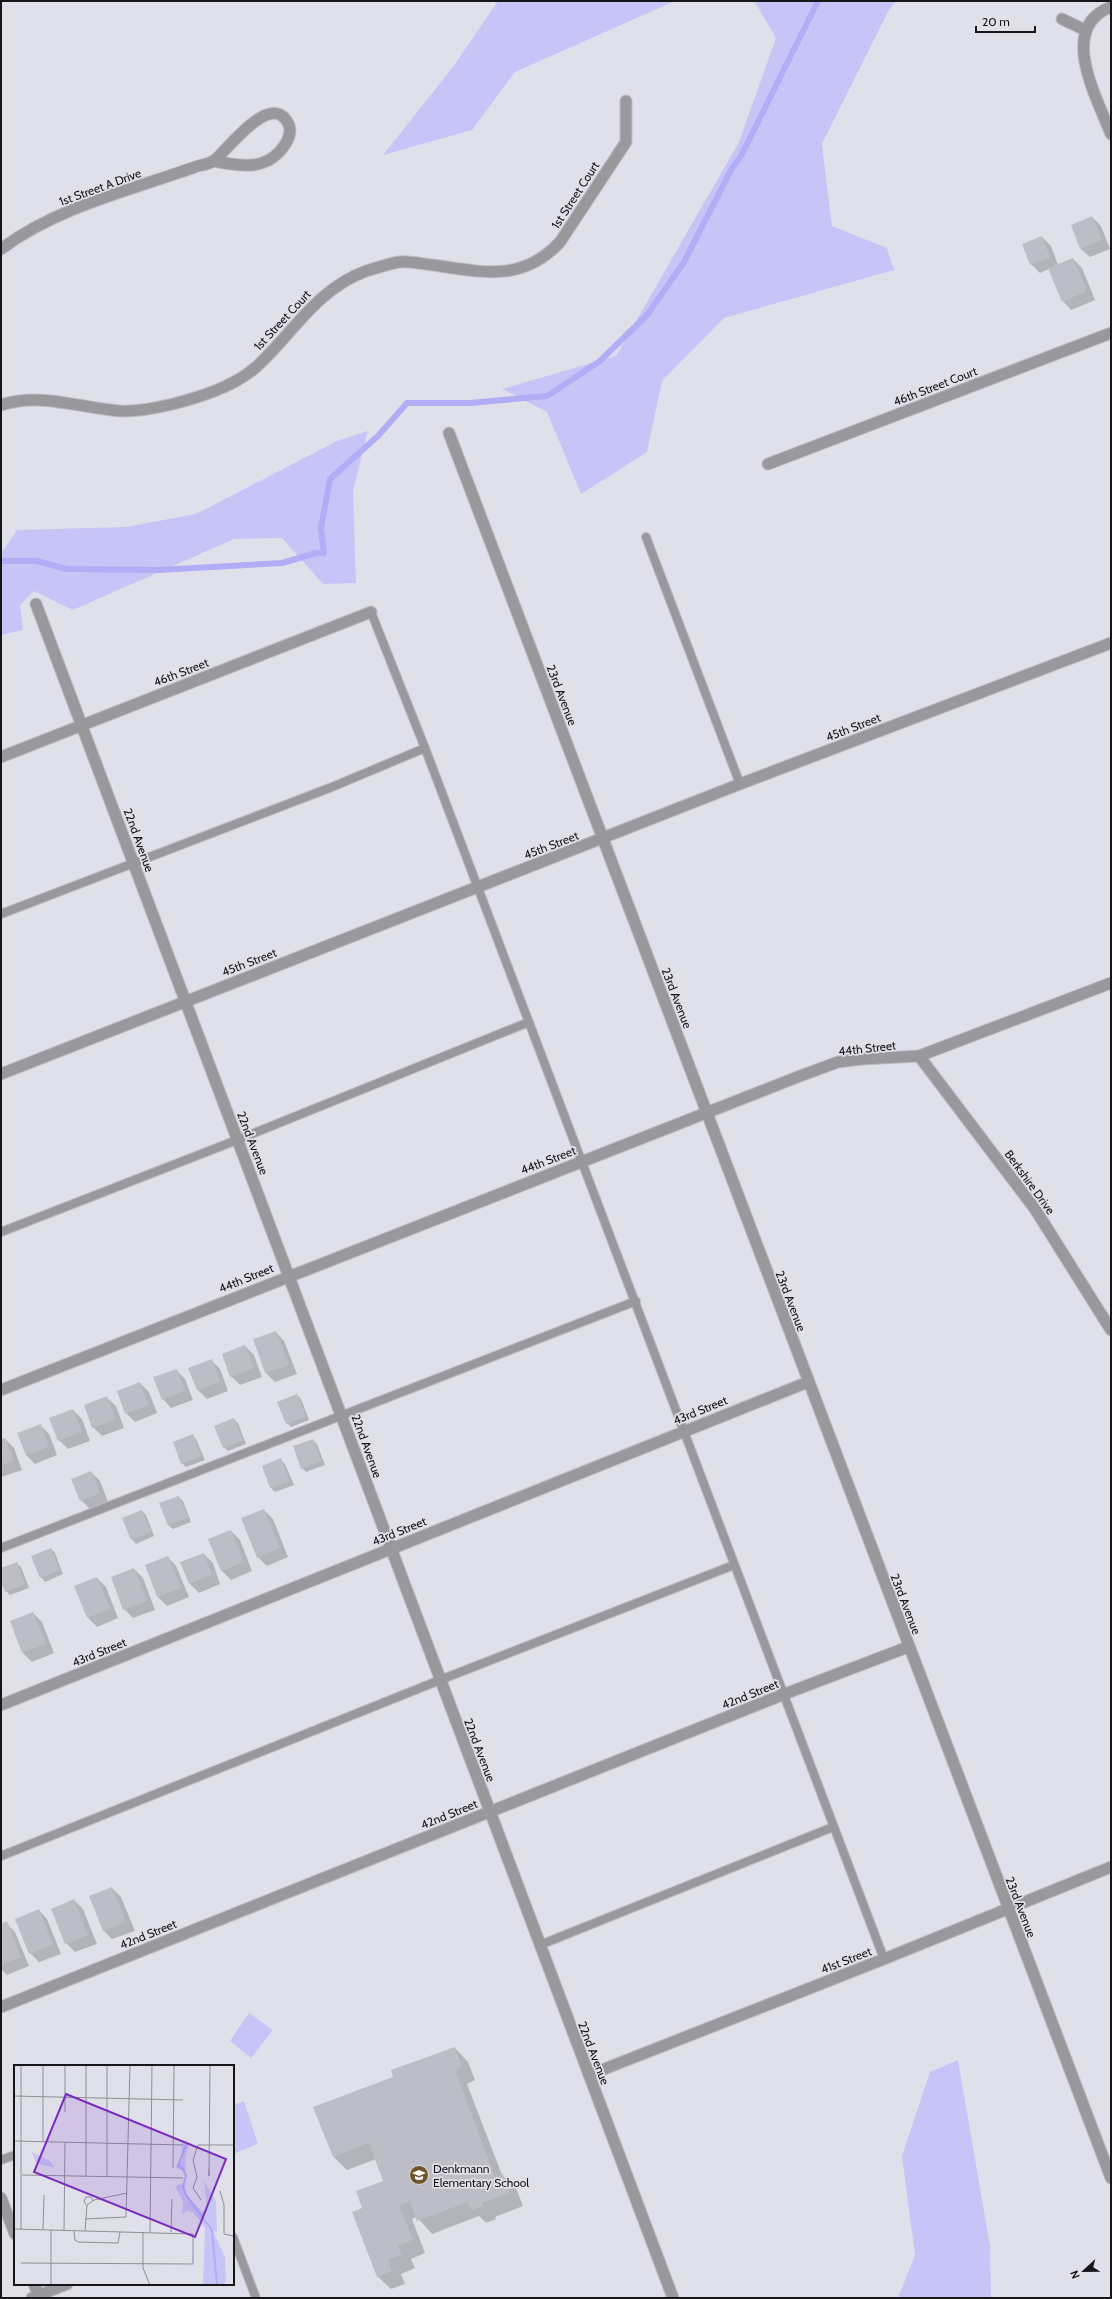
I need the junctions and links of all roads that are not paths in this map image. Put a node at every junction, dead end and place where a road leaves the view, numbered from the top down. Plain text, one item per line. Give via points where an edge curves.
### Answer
1 (1111, 7) edge
2 (1062, 19) dead end
3 (1085, 30) junction
4 (626, 101) dead end
5 (1111, 134) edge
6 (214, 161) junction
7 (1, 249) edge
8 (1111, 333) edge
9 (1, 405) edge
10 (449, 433) dead end
11 (768, 464) dead end
12 (646, 537) dead end
13 (36, 604) dead end
14 (371, 612) joint
15 (1111, 643) edge
16 (82, 725) junction
17 (425, 748) junction
18 (1, 757) edge
19 (740, 784) junction
20 (602, 839) junction
21 (133, 862) junction
22 (477, 888) junction
23 (1, 914) edge
24 (1111, 983) edge
25 (185, 1001) junction
26 (529, 1022) junction
27 (919, 1056) junction
28 (1, 1074) edge
29 (707, 1114) junction
30 (238, 1140) junction
31 (582, 1161) junction
32 (1, 1232) edge
33 (289, 1275) junction
34 (636, 1301) junction
35 (1111, 1330) edge
36 (808, 1382) junction
37 (1, 1390) edge
38 (341, 1414) junction
39 (684, 1431) junction
40 (1, 1548) edge
41 (391, 1548) junction
42 (734, 1565) junction
43 (908, 1647) junction
44 (440, 1680) junction
45 (782, 1695) junction
46 (1, 1705) edge
47 (490, 1812) junction
48 (834, 1827) junction
49 (1, 1856) edge
50 (1111, 1866) edge
51 (1007, 1908) junction
52 (540, 1945) junction
53 (884, 1959) junction
54 (1, 2007) edge
55 (589, 2075) junction
56 (14, 2154) edge
57 (1, 2160) edge
58 (1111, 2178) edge
59 (1, 2198) edge
60 (14, 2231) edge
61 (234, 2240) edge
62 (34, 2285) edge
63 (65, 2285) edge
64 (37, 2297) edge
65 (256, 2298) edge
66 (673, 2298) edge

1 - 3 street via 1094,18
2 - 3 street
3 - 5 street via 1082,46 1084,64
4 - 9 street, 1st Street Court via 626,142 560,242 549,254 523,268 490,273 399,262 365,272 338,285 319,299 254,369 216,390 173,404 121,411 28,398
6 - 6 street via 239,166 262,163 277,155 290,137 290,127 283,116 264,116 232,140
6 - 7 street, 1st Street A Drive via 74,209 39,224
8 - 11 street, 46th Street Court
10 - 20 street, 23rd Avenue
12 - 19 lane
13 - 16 street, 22nd Avenue
14 - 16 street, 46th Street
14 - 17 lane
15 - 19 street, 45th Street
16 - 18 street, 46th Street
16 - 21 street, 22nd Avenue
17 - 21 lane
17 - 22 lane
19 - 20 street, 45th Street
20 - 22 street, 45th Street
20 - 29 street, 23rd Avenue
21 - 23 lane
21 - 25 street, 22nd Avenue
22 - 25 street, 45th Street
22 - 26 lane
24 - 27 street, 44th Street
25 - 28 street, 45th Street
25 - 30 street, 22nd Avenue
26 - 30 lane
26 - 31 lane
27 - 29 street, 44th Street via 862,1058 838,1062
27 - 35 street, Berkshire Drive via 1035,1209
29 - 31 street, 44th Street
29 - 36 street, 23rd Avenue
30 - 32 lane
30 - 33 street, 22nd Avenue
31 - 33 street, 44th Street
31 - 34 lane
33 - 37 street, 44th Street
33 - 38 street, 22nd Avenue
34 - 38 lane
34 - 39 lane
36 - 39 street, 43rd Street
36 - 43 street, 23rd Avenue
38 - 40 lane
38 - 41 street, 22nd Avenue
39 - 41 street, 43rd Street
39 - 42 lane
41 - 44 street, 22nd Avenue
41 - 46 street, 43rd Street
42 - 44 lane
42 - 45 lane
43 - 45 street, 42nd Street
43 - 51 street, 23rd Avenue
44 - 47 street, 22nd Avenue
44 - 49 lane
45 - 47 street, 42nd Street
45 - 48 lane
47 - 52 street, 22nd Avenue
47 - 54 street, 42nd Street
48 - 52 lane
48 - 53 lane
50 - 51 street, 41st Street
51 - 53 street, 41st Street
51 - 58 street, 23rd Avenue
52 - 55 street, 22nd Avenue
53 - 55 street, 41st Street
55 - 66 street, 22nd Avenue
56 - 57 lane
59 - 60 street
61 - 65 lane
62 - 64 street
63 - 64 street

